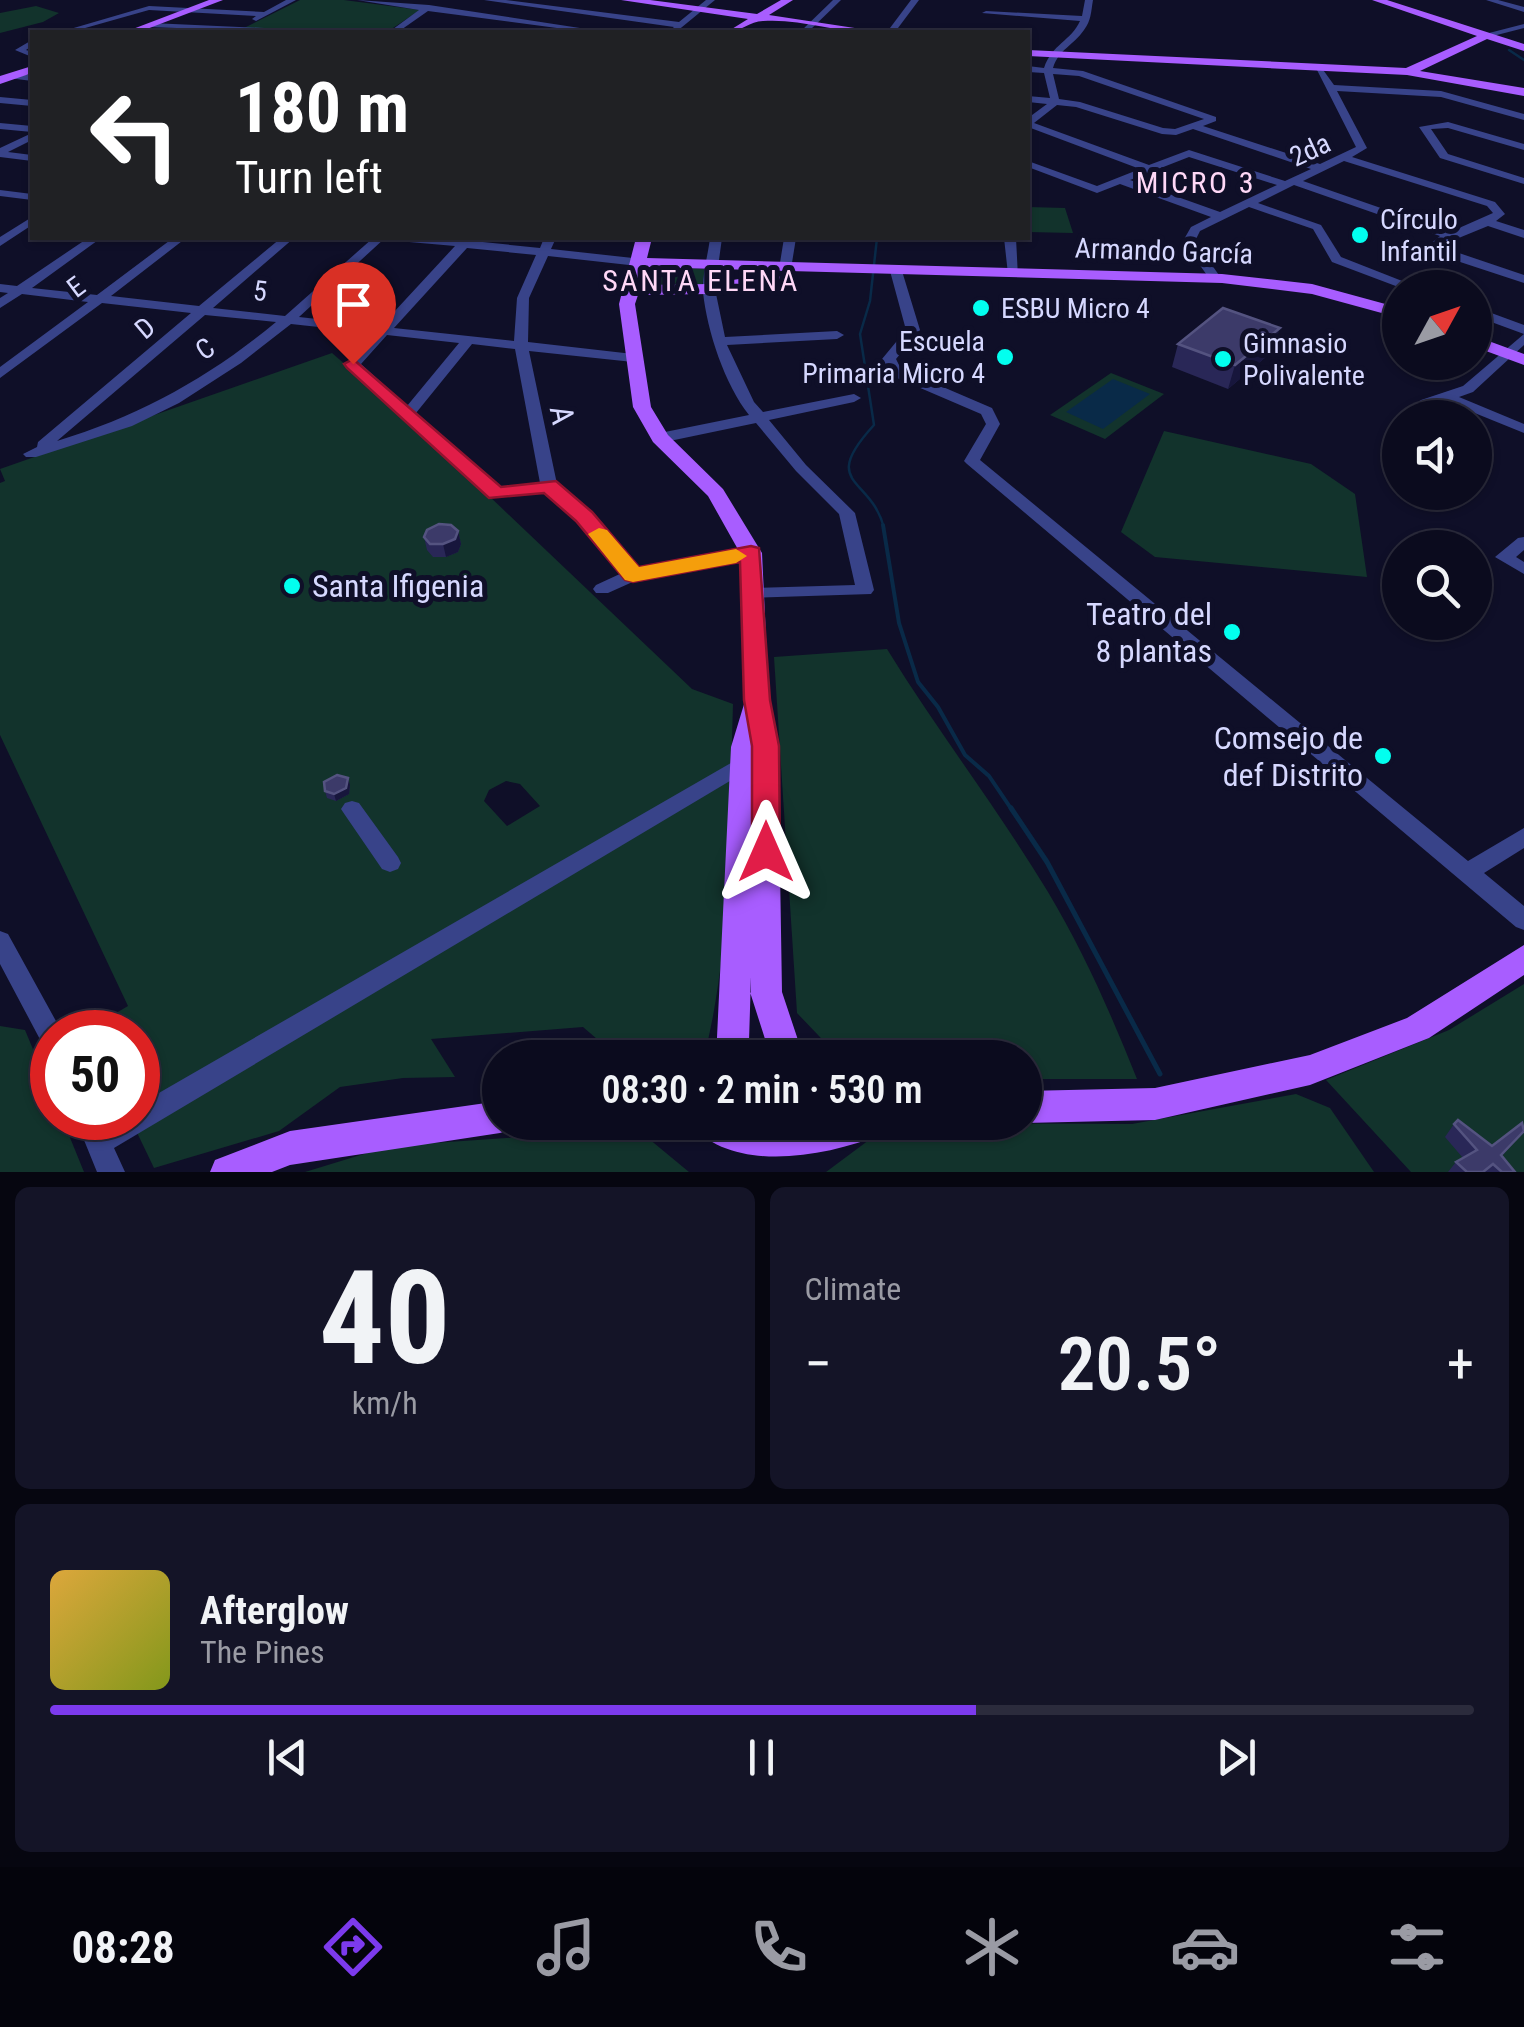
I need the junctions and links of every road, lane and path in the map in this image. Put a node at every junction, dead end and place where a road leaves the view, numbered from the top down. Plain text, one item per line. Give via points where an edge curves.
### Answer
1 (218, 0) edge
2 (292, 0) edge
3 (362, 0) edge
4 (438, 0) edge
5 (488, 0) edge
6 (567, 0) edge
7 (626, 0) edge
8 (712, 0) edge
9 (788, 0) edge
10 (836, 0) edge
11 (898, 0) edge
12 (1089, 0) edge
13 (1377, 0) edge
14 (1392, 0) edge
15 (1490, 0) edge
16 (914, 1) edge
17 (192, 9) junction
18 (426, 9) junction
19 (556, 9) junction
20 (701, 10) junction
21 (1524, 10) edge
22 (986, 13) dead end
23 (265, 14) junction
24 (758, 17) junction
25 (1086, 19) junction
26 (151, 24) junction
27 (540, 24) junction
28 (1466, 24) junction
29 (681, 25) junction
30 (808, 28) edge
31 (70, 30) edge
32 (135, 30) edge
33 (220, 30) edge
34 (234, 30) edge
35 (396, 30) edge
36 (532, 30) edge
37 (586, 30) edge
38 (675, 30) edge
39 (735, 30) edge
40 (842, 30) edge
41 (892, 30) edge
42 (1489, 34) junction
43 (1520, 37) edge
44 (1030, 54) edge
45 (1051, 62) junction
46 (1432, 64) junction
47 (1030, 69) edge
48 (30, 70) edge
49 (1321, 70) junction
50 (1407, 72) junction
51 (1443, 76) junction
52 (6, 78) edge
53 (1332, 88) junction
54 (1524, 92) edge
55 (0, 100) edge
56 (1030, 100) edge
57 (1055, 100) junction
58 (30, 103) edge
59 (1524, 117) edge
60 (1030, 122) edge
61 (1030, 124) edge
62 (0, 126) edge
63 (1192, 126) junction
64 (30, 132) edge
65 (30, 133) edge
66 (1524, 147) edge
67 (0, 153) edge
68 (30, 158) edge
69 (1345, 158) junction
70 (1030, 165) edge
71 (1148, 168) junction
72 (1323, 169) junction
73 (1120, 180) junction
74 (1524, 181) edge
75 (1291, 183) junction
76 (0, 194) edge
77 (30, 197) edge
78 (1249, 203) junction
79 (1219, 216) junction
80 (30, 221) edge
81 (1488, 222) junction
82 (1524, 234) edge
83 (1448, 235) junction
84 (92, 240) edge
85 (177, 240) edge
86 (286, 240) edge
87 (377, 240) edge
88 (549, 240) edge
89 (644, 240) edge
90 (716, 240) edge
91 (790, 240) edge
92 (1010, 240) edge
93 (466, 241) edge
94 (0, 242) edge
95 (544, 254) junction
96 (638, 262) junction
97 (713, 266) junction
98 (785, 269) junction
99 (821, 270) junction
100 (890, 271) junction
101 (1014, 274) junction
102 (1382, 276) edge
103 (1215, 278) junction
104 (1524, 279) edge
105 (0, 288) edge
106 (710, 289) junction
107 (22, 290) junction
108 (628, 290) junction
109 (102, 298) junction
110 (0, 304) edge
111 (1382, 308) edge
112 (206, 310) junction
113 (1492, 318) edge
114 (291, 320) junction
115 (1524, 330) edge
116 (381, 331) junction
117 (836, 334) dead end
118 (1524, 338) edge
119 (468, 340) junction
120 (719, 341) junction
121 (520, 346) junction
122 (1492, 348) edge
123 (1506, 353) junction
124 (633, 358) junction
125 (1524, 360) edge
126 (0, 374) edge
127 (854, 398) dead end
128 (1448, 398) junction
129 (1439, 400) edge
130 (408, 414) junction
131 (758, 417) junction
132 (1524, 429) edge
133 (660, 438) junction
134 (31, 454) joint
135 (548, 486) junction
136 (1524, 542) edge
137 (751, 553) junction
138 (1524, 569) edge
139 (633, 575) junction
140 (602, 589) dead end
141 (753, 594) junction
142 (751, 752) junction
143 (352, 809) dead end
144 (1524, 837) edge
145 (390, 863) dead end
146 (1468, 872) junction
147 (1524, 920) edge
148 (0, 942) edge
149 (1524, 958) edge
150 (37, 1010) edge
151 (734, 1040) edge
152 (782, 1040) edge
153 (160, 1092) edge
154 (1042, 1107) edge
155 (482, 1120) edge
156 (97, 1140) edge
157 (712, 1142) edge
158 (809, 1149) edge
159 (111, 1172) edge
160 (227, 1172) edge

1 - 17 main road
2 - 23 street
3 - 18 street
4 - 18 street
5 - 19 street
6 - 19 street
7 - 20 main road
8 - 20 street
9 - 24 main road
10 - 30 street
11 - 16 street
12 - 25 street
13 - 42 main road
14 - 28 main road
15 - 21 street
16 - 41 street
17 - 23 street
17 - 26 main road
17 - 31 street via 123,12
18 - 27 street
18 - 35 street
19 - 27 street
19 - 29 street
20 - 24 main road
20 - 29 street
22 - 25 street
23 - 34 street
24 - 30 main road
24 - 39 main road
25 - 45 street
26 - 32 main road
26 - 33 street
27 - 36 street
27 - 37 street
28 - 42 main road
28 - 43 main road
29 - 38 street
30 - 40 main road
42 - 43 main road
42 - 43 street
42 - 46 main road
44 - 45 main road
45 - 47 street
45 - 49 main road
45 - 57 street
45 - 63 street via 1213,118
46 - 50 main road
46 - 51 main road
48 - 52 main road
49 - 50 main road
49 - 53 street, 2da
50 - 51 main road
51 - 54 main road
53 - 59 street via 1441,94
53 - 69 street, 2da via 1362,148
55 - 58 street
56 - 57 street
57 - 60 street
57 - 63 street via 1162,131
61 - 71 street
62 - 64 street
63 - 72 street
65 - 67 street
66 - 74 street via 1448,125 1424,127 1444,156
67 - 68 street
69 - 72 street, 2da
69 - 81 street via 1490,204 1499,214
70 - 73 street via 1097,190
71 - 73 street
71 - 75 street via 1189,153
72 - 75 street, 2da
73 - 79 street
75 - 78 street, 2da
75 - 83 street
76 - 77 street
78 - 79 street, 2da
78 - 102 street via 1317,227 1336,259
79 - 103 street, 2da via 1189,240
80 - 94 street
81 - 82 street
81 - 83 street
83 - 104 street via 1436,244 1452,255
84 - 107 street
85 - 109 street, E
86 - 112 street, D
87 - 114 street, C
88 - 95 street, A
89 - 96 main road
90 - 97 street
91 - 98 street
92 - 101 street
93 - 95 street
93 - 116 street
95 - 96 street
95 - 121 street, A via 523,298
96 - 97 main road
96 - 108 main road
97 - 98 main road
97 - 106 street
98 - 99 main road
99 - 100 main road, Armando García
99 - 106 main road
100 - 101 main road, Armando García
100 - 146 street via 913,330 889,359 895,372 987,410 993,424 972,461
101 - 103 main road, Armando García
103 - 111 main road, Armando García via 1334,293
105 - 107 street, 5
106 - 108 main road
106 - 120 street
107 - 109 street, 5
107 - 110 street
108 - 124 main road
109 - 112 street, 5
109 - 126 street, E
112 - 114 street, 5
112 - 134 street, D
113 - 115 street
114 - 116 street, 5
114 - 134 street, C via 140,417
116 - 119 street, 5
116 - 130 street via 353,364
117 - 120 street
118 - 123 street
119 - 121 street, 5
119 - 130 street
120 - 131 street
121 - 124 street, 5
121 - 135 street, A
122 - 123 main road
123 - 125 main road
123 - 128 street via 1468,390
124 - 133 main road via 642,407
127 - 131 street
128 - 129 street
128 - 132 street
130 - 135 street via 496,494
131 - 133 street
131 - 141 street via 847,514 865,590
133 - 137 main road via 716,493
135 - 139 street
136 - 138 street via 1504,557
137 - 139 street
137 - 141 main road
139 - 140 street
141 - 142 main road via 757,700
142 - 151 main road
142 - 152 main road via 766,992
142 - 153 street
143 - 145 street
144 - 146 street
146 - 147 street
148 - 150 street
149 - 154 main road via 1418,1028 1310,1070 1156,1104
155 - 160 main road via 290,1148
156 - 159 street
157 - 158 main road via 746,1169 773,1171

